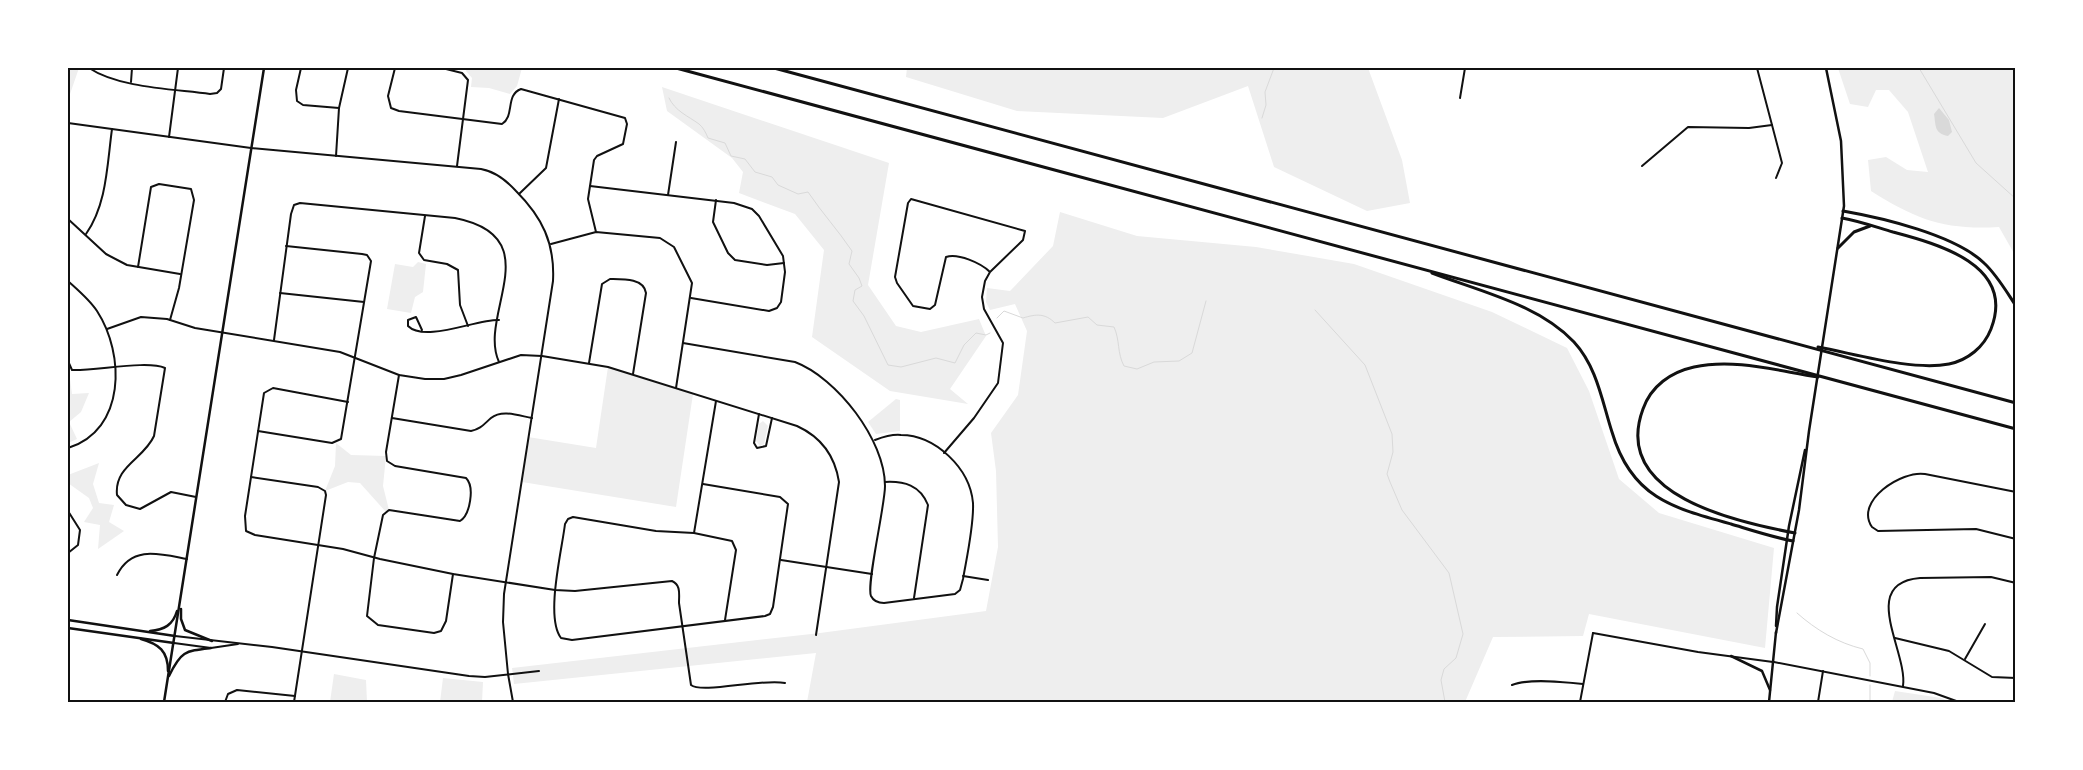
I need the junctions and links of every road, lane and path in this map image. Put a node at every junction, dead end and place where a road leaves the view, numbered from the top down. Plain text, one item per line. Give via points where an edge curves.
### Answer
1 (89, 68) edge
2 (132, 68) edge
3 (178, 68) edge
4 (224, 68) edge
5 (264, 68) edge
6 (301, 68) edge
7 (348, 68) edge
8 (396, 68) edge
9 (442, 68) edge
10 (676, 68) edge
11 (774, 68) edge
12 (1465, 68) edge
13 (1757, 68) edge
14 (1826, 68) edge
15 (131, 82) junction
16 (176, 89) junction
17 (1460, 98) dead end
18 (559, 99) junction
19 (339, 108) junction
20 (464, 120) junction
21 (68, 123) edge
22 (1772, 125) junction
23 (112, 129) junction
24 (169, 137) junction
25 (676, 142) dead end
26 (251, 148) junction
27 (336, 156) junction
28 (457, 166) junction
29 (1642, 166) dead end
30 (1776, 178) dead end
31 (590, 186) junction
32 (519, 194) junction
33 (668, 195) junction
34 (716, 200) junction
35 (1843, 210) junction
36 (425, 216) junction
37 (1842, 218) junction
38 (68, 219) edge
39 (1871, 226) junction
40 (596, 232) junction
41 (86, 234) junction
42 (551, 244) junction
43 (286, 246) junction
44 (1838, 248) junction
45 (784, 263) junction
46 (1410, 265) junction
47 (138, 267) junction
48 (990, 272) junction
49 (181, 274) junction
50 (68, 281) edge
51 (280, 293) junction
52 (691, 298) junction
53 (364, 302) junction
54 (2016, 306) edge
55 (170, 320) junction
56 (499, 320) junction
57 (468, 326) junction
58 (107, 328) junction
59 (422, 330) junction
60 (222, 332) junction
61 (274, 340) junction
62 (684, 343) junction
63 (1799, 344) junction
64 (542, 356) junction
65 (356, 357) junction
66 (68, 361) edge
67 (500, 362) junction
68 (589, 363) junction
69 (116, 368) junction
70 (399, 375) junction
71 (633, 375) junction
72 (1835, 380) junction
73 (676, 388) junction
74 (716, 401) junction
75 (348, 402) junction
76 (2016, 403) edge
77 (759, 414) junction
78 (392, 418) junction
79 (532, 418) junction
80 (772, 418) junction
81 (2016, 429) edge
82 (258, 431) junction
83 (1809, 431) junction
84 (875, 440) junction
85 (68, 448) edge
86 (944, 453) junction
87 (250, 477) junction
88 (885, 482) junction
89 (703, 484) junction
90 (2016, 492) edge
91 (197, 497) junction
92 (68, 511) edge
93 (1789, 532) junction
94 (694, 533) junction
95 (1794, 533) junction
96 (2016, 539) edge
97 (1788, 540) junction
98 (1793, 541) junction
99 (319, 546) junction
100 (68, 552) edge
101 (374, 558) junction
102 (187, 559) junction
103 (781, 560) junction
104 (827, 567) junction
105 (453, 574) junction
106 (872, 574) junction
107 (117, 575) dead end
108 (963, 576) junction
109 (988, 580) dead end
110 (506, 583) junction
111 (2016, 583) edge
112 (555, 590) junction
113 (914, 598) junction
114 (181, 600) junction
115 (68, 620) edge
116 (725, 620) junction
117 (1984, 624) dead end
118 (682, 626) junction
119 (68, 628) edge
120 (141, 631) junction
121 (1776, 633) junction
122 (816, 635) dead end
123 (175, 636) junction
124 (136, 638) junction
125 (1895, 638) junction
126 (212, 641) junction
127 (174, 643) junction
128 (240, 644) junction
129 (211, 648) junction
130 (303, 651) junction
131 (1731, 656) junction
132 (1965, 659) junction
133 (1774, 662) junction
134 (539, 671) dead end
135 (1823, 671) junction
136 (508, 674) junction
137 (2016, 678) edge
138 (168, 680) junction
139 (784, 683) dead end
140 (1583, 684) junction
141 (1512, 685) dead end
142 (1903, 686) junction
143 (1770, 692) junction
144 (295, 696) junction
145 (164, 702) edge
146 (225, 702) edge
147 (294, 702) edge
148 (513, 702) edge
149 (590, 702) edge
150 (613, 702) edge
151 (1580, 702) edge
152 (1769, 702) edge
153 (1818, 702) edge
154 (1959, 702) edge

1 - 15 street
2 - 15 street
3 - 16 street
4 - 16 street via 222,85 217,93
5 - 26 main road
6 - 19 street via 297,101 303,105
7 - 19 street
8 - 20 street via 388,96 392,108
9 - 20 street via 462,73 468,80
10 - 46 highway
11 - 63 highway
12 - 17 street
13 - 22 street
14 - 35 main road via 1843,151
15 - 16 street
16 - 24 street
18 - 20 street via 521,89 512,97 509,117 504,123
18 - 31 street via 617,115 627,124 623,144 594,160
18 - 32 street via 546,168
19 - 27 street
20 - 28 street
21 - 23 street
22 - 29 street via 1688,127
22 - 30 street via 1782,163
23 - 24 street
23 - 41 street via 103,195 96,221
24 - 26 street
25 - 33 street
26 - 27 street
26 - 60 main road
27 - 28 street
28 - 32 street via 492,172
31 - 33 street
31 - 40 street via 588,203
32 - 42 street via 538,215
33 - 34 street
34 - 45 street via 744,206 759,216
34 - 45 street via 713,222 728,253 735,260 767,265
35 - 37 main road
35 - 54 highway via 1959,245 1987,266
36 - 43 street via 297,203 292,208
36 - 56 street via 466,220 483,226 496,238 506,268
36 - 57 street via 419,253 424,260 447,264 458,270 460,305
37 - 39 highway
37 - 44 main road
38 - 41 street
39 - 44 highway via 1854,232
39 - 63 highway via 1941,245 1975,266 1988,282 1994,299 1993,322 1986,339 1964,359 1937,365 1898,362
40 - 42 street
40 - 52 street via 660,238 671,244 691,276
41 - 47 street via 106,254
42 - 64 street via 553,281
43 - 51 street
43 - 53 street via 366,255 371,261
44 - 83 main road
45 - 52 street via 786,272 781,302 775,310
46 - 72 highway
46 - 97 highway via 1523,307 1569,337 1593,372 1623,459 1656,498 1686,513
47 - 49 street
47 - 49 street via 151,187 156,184 175,186 191,189 194,196
48 - 48 street via 1023,240 1026,231 911,199 895,277 913,306 930,309 935,305 946,257 951,255 964,259 984,266
48 - 86 street via 982,297 984,309 1003,343 998,383
49 - 55 street
50 - 58 street via 97,310
51 - 53 street
51 - 61 street
52 - 62 street
53 - 65 street
55 - 58 street via 141,317
55 - 60 street
56 - 57 street via 482,320
56 - 67 street via 495,348
57 - 59 street via 440,332
58 - 69 street
59 - 59 street via 416,318 408,320 409,328
60 - 61 street
60 - 91 main road
61 - 65 street
62 - 73 street
62 - 84 street via 800,364 818,375 852,408
63 - 76 highway
64 - 67 street via 525,354
64 - 68 street
64 - 79 street
65 - 70 street
65 - 75 street
66 - 69 street via 72,370
67 - 70 street via 444,379
68 - 71 street
68 - 71 street via 602,284 610,279 638,281 646,293
69 - 85 street via 114,396 107,416 91,435
69 - 91 street via 154,365 165,368 154,436 118,478 120,500 140,510 171,492
70 - 78 street
71 - 73 street
72 - 81 highway
72 - 93 highway via 1743,365 1702,365 1667,378 1652,392 1642,411 1639,433 1642,454 1651,470 1670,490 1700,508
73 - 74 street
74 - 77 street
74 - 89 street
75 - 82 street via 343,436 336,443
75 - 82 street via 269,389 263,397
77 - 80 street
77 - 80 street via 754,443 757,448 766,446
78 - 79 street via 472,431 500,414
78 - 101 street via 386,456 389,463 462,477 468,480 471,489 465,517 460,522 386,512 380,519
79 - 110 street
80 - 104 street via 810,433 833,461 838,489
82 - 87 street
83 - 93 main road
83 - 95 main road
84 - 86 street via 895,435 910,436 928,442
84 - 88 street
86 - 108 street via 964,474 972,498
87 - 99 street via 244,524 246,531
87 - 99 street via 318,487 325,491
88 - 106 street
88 - 113 street via 911,485 928,505
89 - 94 street
89 - 103 street via 785,500 788,508
90 - 96 street via 1913,473 1875,497 1869,520 1872,528 1878,531 1976,530
91 - 102 main road
92 - 100 street via 80,530 78,545
93 - 95 highway
93 - 97 main road
94 - 112 street via 656,531 571,518 565,524
94 - 116 street via 726,538 735,545
95 - 98 main road
97 - 98 highway
97 - 121 main road
98 - 121 main road
99 - 101 street
99 - 130 street
101 - 105 street
101 - 105 street via 366,614 372,622 382,626 434,633 441,631 446,621
102 - 107 street via 155,553 140,554 122,565
102 - 114 main road
103 - 104 street
103 - 116 street via 770,614
104 - 106 street
104 - 122 street
105 - 110 street
106 - 113 street via 870,592 876,602
108 - 109 street
108 - 113 street via 960,590 955,594
110 - 112 street
110 - 136 street via 502,622
111 - 125 street via 1991,577 1906,580 1893,591 1888,602
112 - 118 street via 575,591 672,581 678,587
112 - 118 street via 558,632 564,639
114 - 120 main road via 176,616 168,626
114 - 123 main road
114 - 126 main road via 183,627
115 - 120 main road
116 - 118 street
117 - 132 street
118 - 139 street via 690,682 694,688 769,680
119 - 124 main road
120 - 123 main road
121 - 133 main road
123 - 126 street
123 - 127 main road
124 - 127 main road
124 - 138 main road via 163,650 168,661
125 - 132 street via 1937,647
125 - 142 street via 1904,674
126 - 128 street
127 - 129 street
127 - 138 main road
128 - 129 street
128 - 130 street
129 - 138 main road via 182,654
130 - 136 street via 469,676
130 - 144 street
131 - 133 street
131 - 140 street via 1593,633
131 - 143 main road via 1762,671 1767,677
132 - 137 street via 1989,676
133 - 135 street
133 - 143 main road
134 - 136 street
135 - 142 street
135 - 153 street
136 - 148 street
138 - 145 main road
140 - 141 street via 1522,682
140 - 151 street
142 - 154 street
143 - 152 main road
144 - 146 street via 237,690 228,694
144 - 147 street
149 - 150 street

